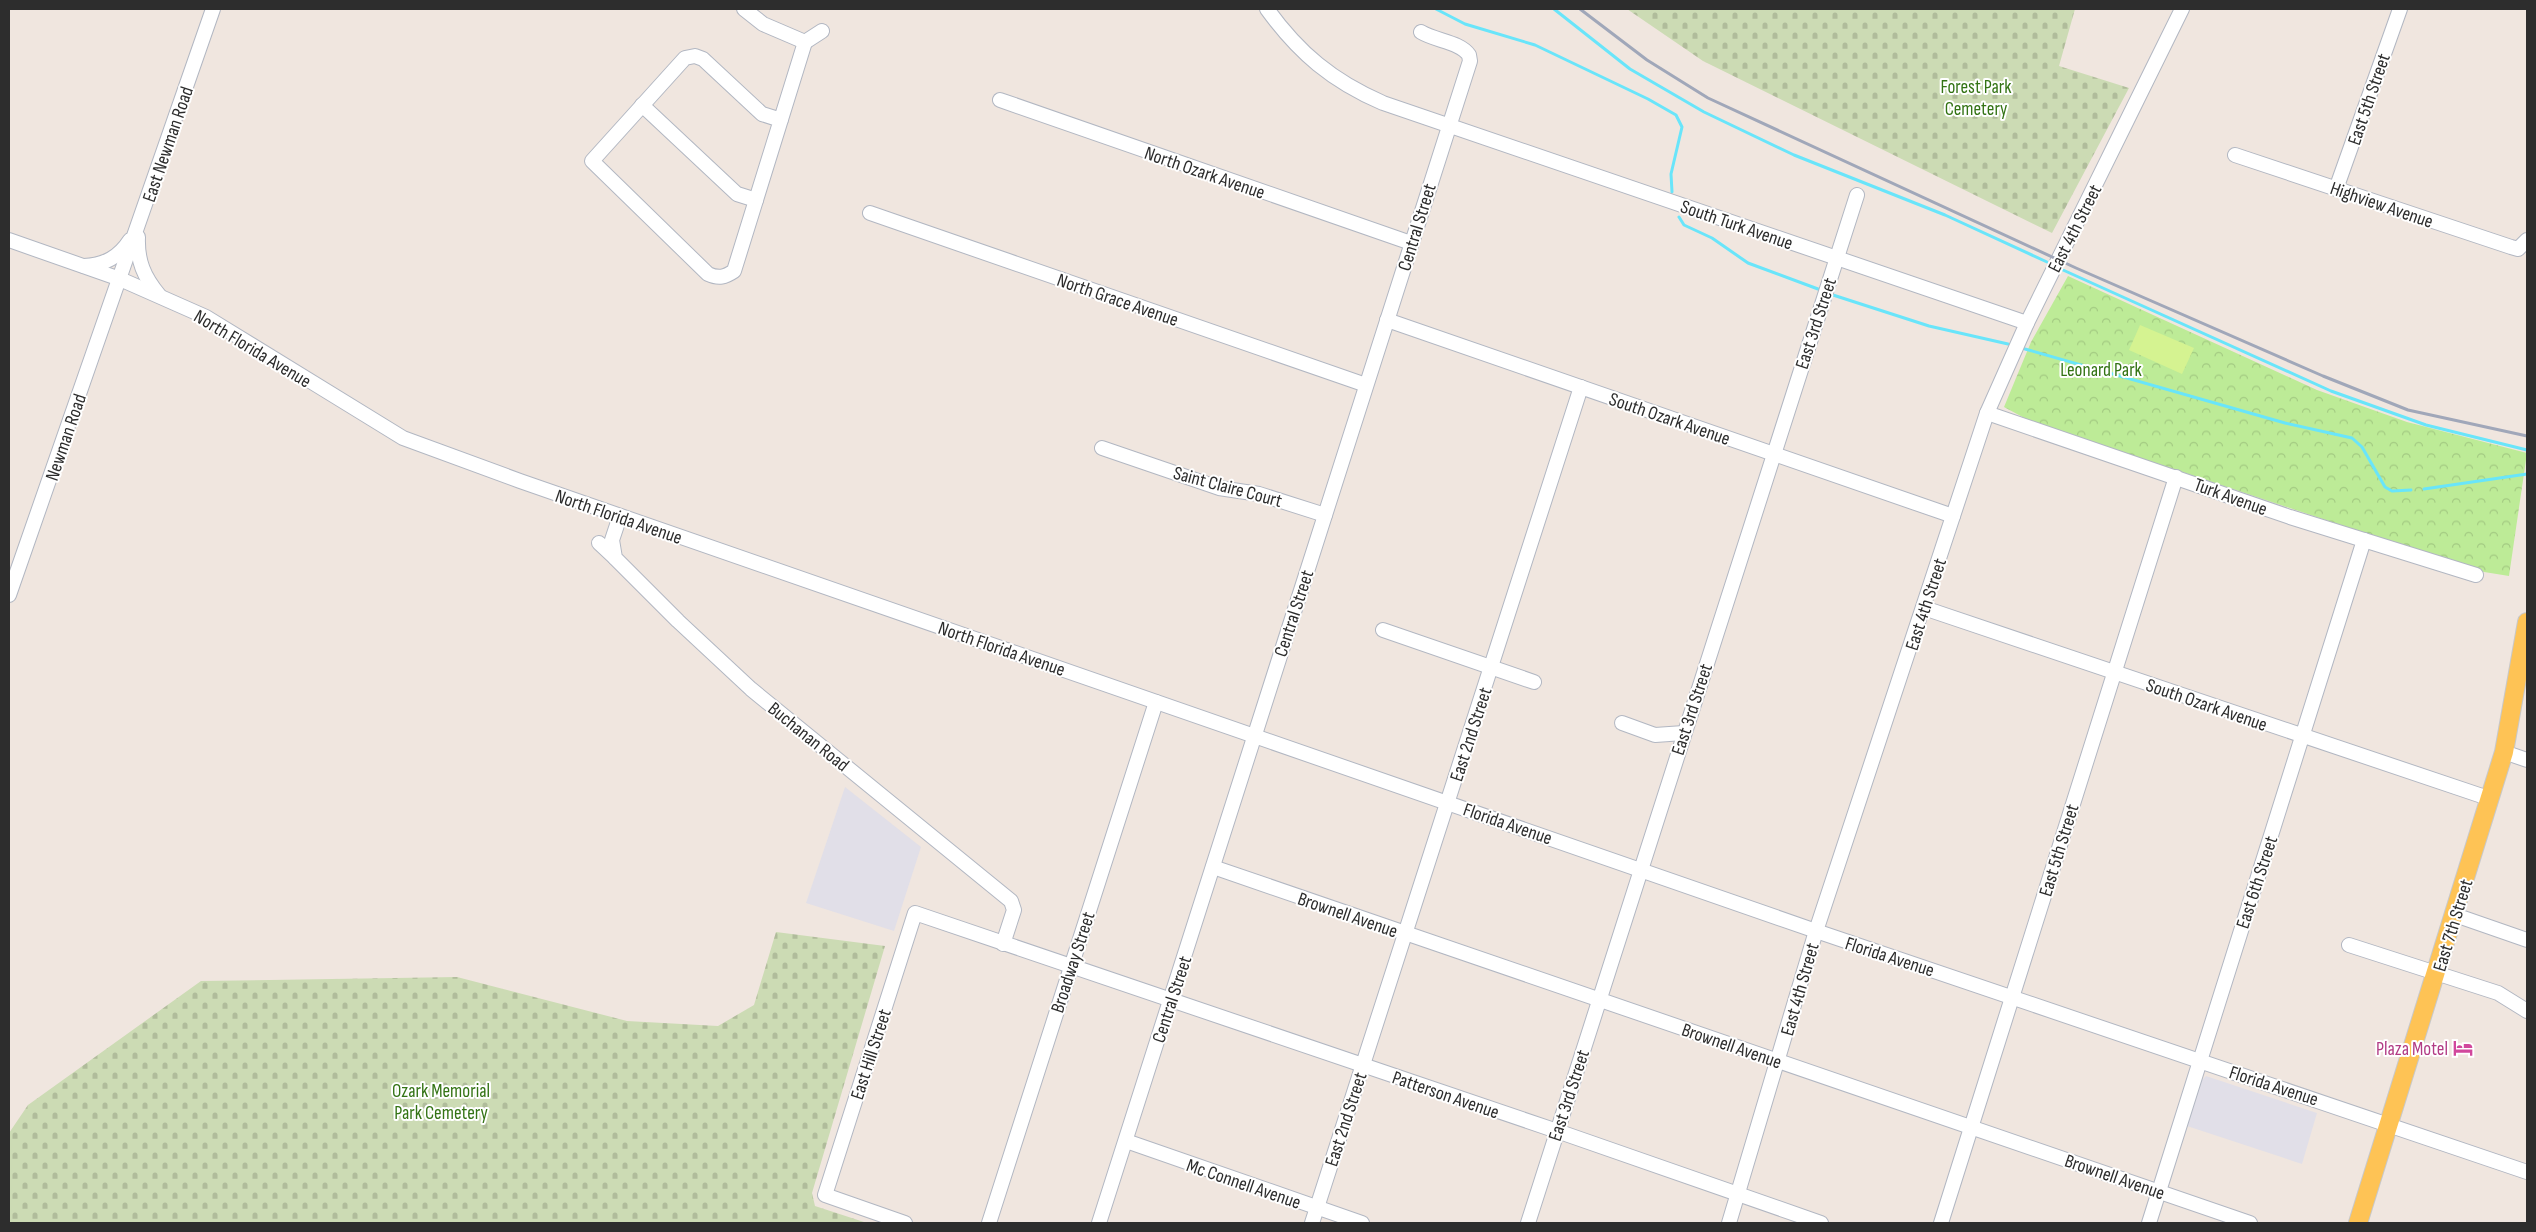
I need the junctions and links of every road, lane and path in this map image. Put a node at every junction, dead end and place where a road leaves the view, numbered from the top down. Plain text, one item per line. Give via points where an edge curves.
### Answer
1 (213, 9) edge
2 (744, 9) edge
3 (1267, 9) edge
4 (2182, 9) edge
5 (2400, 9) edge
6 (822, 31) dead end
7 (1421, 32) dead end
8 (805, 42) junction
9 (1000, 100) dead end
10 (642, 105) junction
11 (781, 120) junction
12 (1448, 126) junction
13 (2235, 155) dead end
14 (2336, 189) junction
15 (1857, 195) dead end
16 (756, 200) junction
17 (870, 213) dead end
18 (140, 222) junction
19 (9, 240) edge
20 (2527, 240) edge
21 (1412, 243) junction
22 (1837, 258) junction
23 (81, 266) junction
24 (120, 279) junction
25 (161, 297) junction
26 (1387, 320) junction
27 (2027, 323) junction
28 (1366, 385) junction
29 (1581, 387) junction
30 (1987, 413) junction
31 (1102, 448) dead end
32 (1773, 453) junction
33 (2176, 477) junction
34 (1325, 514) junction
35 (620, 516) junction
36 (1953, 516) junction
37 (2364, 540) junction
38 (599, 543) dead end
39 (617, 561) junction
40 (2476, 576) dead end
41 (9, 595) edge
42 (1924, 608) junction
43 (2527, 622) edge
44 (1383, 630) dead end
45 (1492, 667) junction
46 (2114, 672) junction
47 (1534, 682) dead end
48 (1156, 702) junction
49 (1622, 723) dead end
50 (1684, 733) junction
51 (1254, 736) junction
52 (2302, 737) junction
53 (2504, 752) junction
54 (2527, 760) edge
55 (2491, 800) junction
56 (1448, 802) junction
57 (1213, 867) junction
58 (1641, 869) junction
59 (915, 913) joint
60 (2455, 915) junction
61 (1816, 931) junction
62 (1406, 933) junction
63 (2527, 940) edge
64 (1003, 944) junction
65 (2350, 945) dead end
66 (1070, 967) junction
67 (2437, 973) junction
68 (2012, 996) junction
69 (1171, 999) junction
70 (1599, 999) junction
71 (2527, 1011) edge
72 (1778, 1061) junction
73 (2200, 1061) junction
74 (1363, 1066) junction
75 (2389, 1124) junction
76 (1971, 1126) junction
77 (1557, 1131) junction
78 (1126, 1142) junction
79 (2527, 1172) edge
80 (2159, 1192) junction
81 (1738, 1195) junction
82 (1317, 1208) junction
83 (905, 1223) edge
84 (989, 1223) edge
85 (1099, 1223) edge
86 (1312, 1223) edge
87 (1362, 1223) edge
88 (1528, 1223) edge
89 (1729, 1223) edge
90 (1821, 1223) edge
91 (1941, 1223) edge
92 (2149, 1223) edge
93 (2250, 1223) edge
94 (2358, 1223) edge

1 - 18 street, East Newman Road
2 - 8 street via 763,24
3 - 12 street, South Turk Avenue via 1287,37 1313,62 1372,98
4 - 27 street, East 4th Street
5 - 14 street, East 5th Street
6 - 8 street
7 - 12 street, Central Street via 1461,47 1469,56
8 - 11 street
9 - 21 street, North Ozark Avenue
10 - 11 street via 685,58 695,56 703,59 762,114
10 - 16 street via 737,194
10 - 16 street via 592,161 708,274 720,278 734,270
11 - 16 street
12 - 21 street, Central Street
12 - 22 street, South Turk Avenue
13 - 14 street, Highview Avenue
14 - 20 street, Highview Avenue via 2510,247 2518,249
15 - 22 street, East 3rd Street
17 - 28 street, North Grace Avenue
18 - 23 street via 118,255 98,264
18 - 24 street, East Newman Road
18 - 25 street via 139,260 148,282
19 - 23 street, North Florida Avenue
21 - 26 street, Central Street
22 - 27 street, South Turk Avenue
22 - 32 street, East 3rd Street
23 - 24 street, North Florida Avenue
24 - 25 street, North Florida Avenue
24 - 41 street, Newman Road
25 - 35 street, North Florida Avenue via 206,317 402,438
26 - 28 street, Central Street
26 - 29 street, South Ozark Avenue
27 - 30 street, East 4th Street
28 - 34 street, Central Street
29 - 32 street, South Ozark Avenue
29 - 45 street, East 2nd Street
30 - 33 street, Turk Avenue
30 - 36 street, East 4th Street
31 - 34 street, Saint Claire Court via 1219,488 1259,494
32 - 36 street, South Ozark Avenue
32 - 50 street, East 3rd Street
33 - 37 street, Turk Avenue
33 - 46 street, East 5th Street
34 - 51 street, Central Street
35 - 39 street via 612,545
35 - 48 street, North Florida Avenue
36 - 42 street, East 4th Street
37 - 40 street, Turk Avenue
37 - 52 street, East 6th Street
38 - 39 street, Buchanan Road
39 - 64 street, Buchanan Road via 751,689 1011,900 1014,910
42 - 46 street, South Ozark Avenue
42 - 61 street, East 4th Street
43 - 53 main road, East 7th Street
44 - 45 street
45 - 47 street
45 - 56 street, East 2nd Street
46 - 52 street, South Ozark Avenue
46 - 68 street, East 5th Street
48 - 51 street, North Florida Avenue
48 - 66 street, Broadway Street
49 - 50 street via 1655,735
50 - 58 street, East 3rd Street
51 - 56 street, Florida Avenue
51 - 57 street, Central Street
52 - 55 street, South Ozark Avenue
52 - 73 street, East 6th Street
53 - 54 street
53 - 55 main road, East 7th Street
55 - 60 main road, East 7th Street
56 - 58 street, Florida Avenue
56 - 62 street, East 2nd Street
57 - 62 street, Brownell Avenue
57 - 69 street, Central Street
58 - 61 street, Florida Avenue
58 - 70 street, East 3rd Street
59 - 64 street, Patterson Avenue
59 - 83 street, East Hill Street via 825,1195
60 - 63 street
60 - 67 main road, East 7th Street
61 - 68 street, Florida Avenue
61 - 72 street, East 4th Street
62 - 70 street, Brownell Avenue
62 - 74 street, East 2nd Street
64 - 66 street, Patterson Avenue
65 - 67 street
66 - 69 street, Patterson Avenue
66 - 84 street, Broadway Street
67 - 71 street via 2498,993
67 - 75 main road, East 7th Street
68 - 73 street, Florida Avenue
68 - 76 street, East 5th Street
69 - 74 street, Patterson Avenue
69 - 78 street, Central Street
70 - 72 street, Brownell Avenue
70 - 77 street, East 3rd Street
72 - 76 street, Brownell Avenue
72 - 81 street, East 4th Street
73 - 75 street, Florida Avenue
73 - 80 street, East 6th Street
74 - 77 street, Patterson Avenue
74 - 82 street, East 2nd Street
75 - 79 street, Florida Avenue
75 - 94 main road, East 7th Street
76 - 80 street, Brownell Avenue
76 - 91 street, East 5th Street
77 - 81 street, Patterson Avenue
77 - 88 street, East 3rd Street
78 - 82 street, Mc Connell Avenue
78 - 85 street, Central Street
80 - 92 street, East 6th Street
80 - 93 street, Brownell Avenue
81 - 89 street, East 4th Street
81 - 90 street, Patterson Avenue
82 - 86 street, East 2nd Street
82 - 87 street, Mc Connell Avenue

